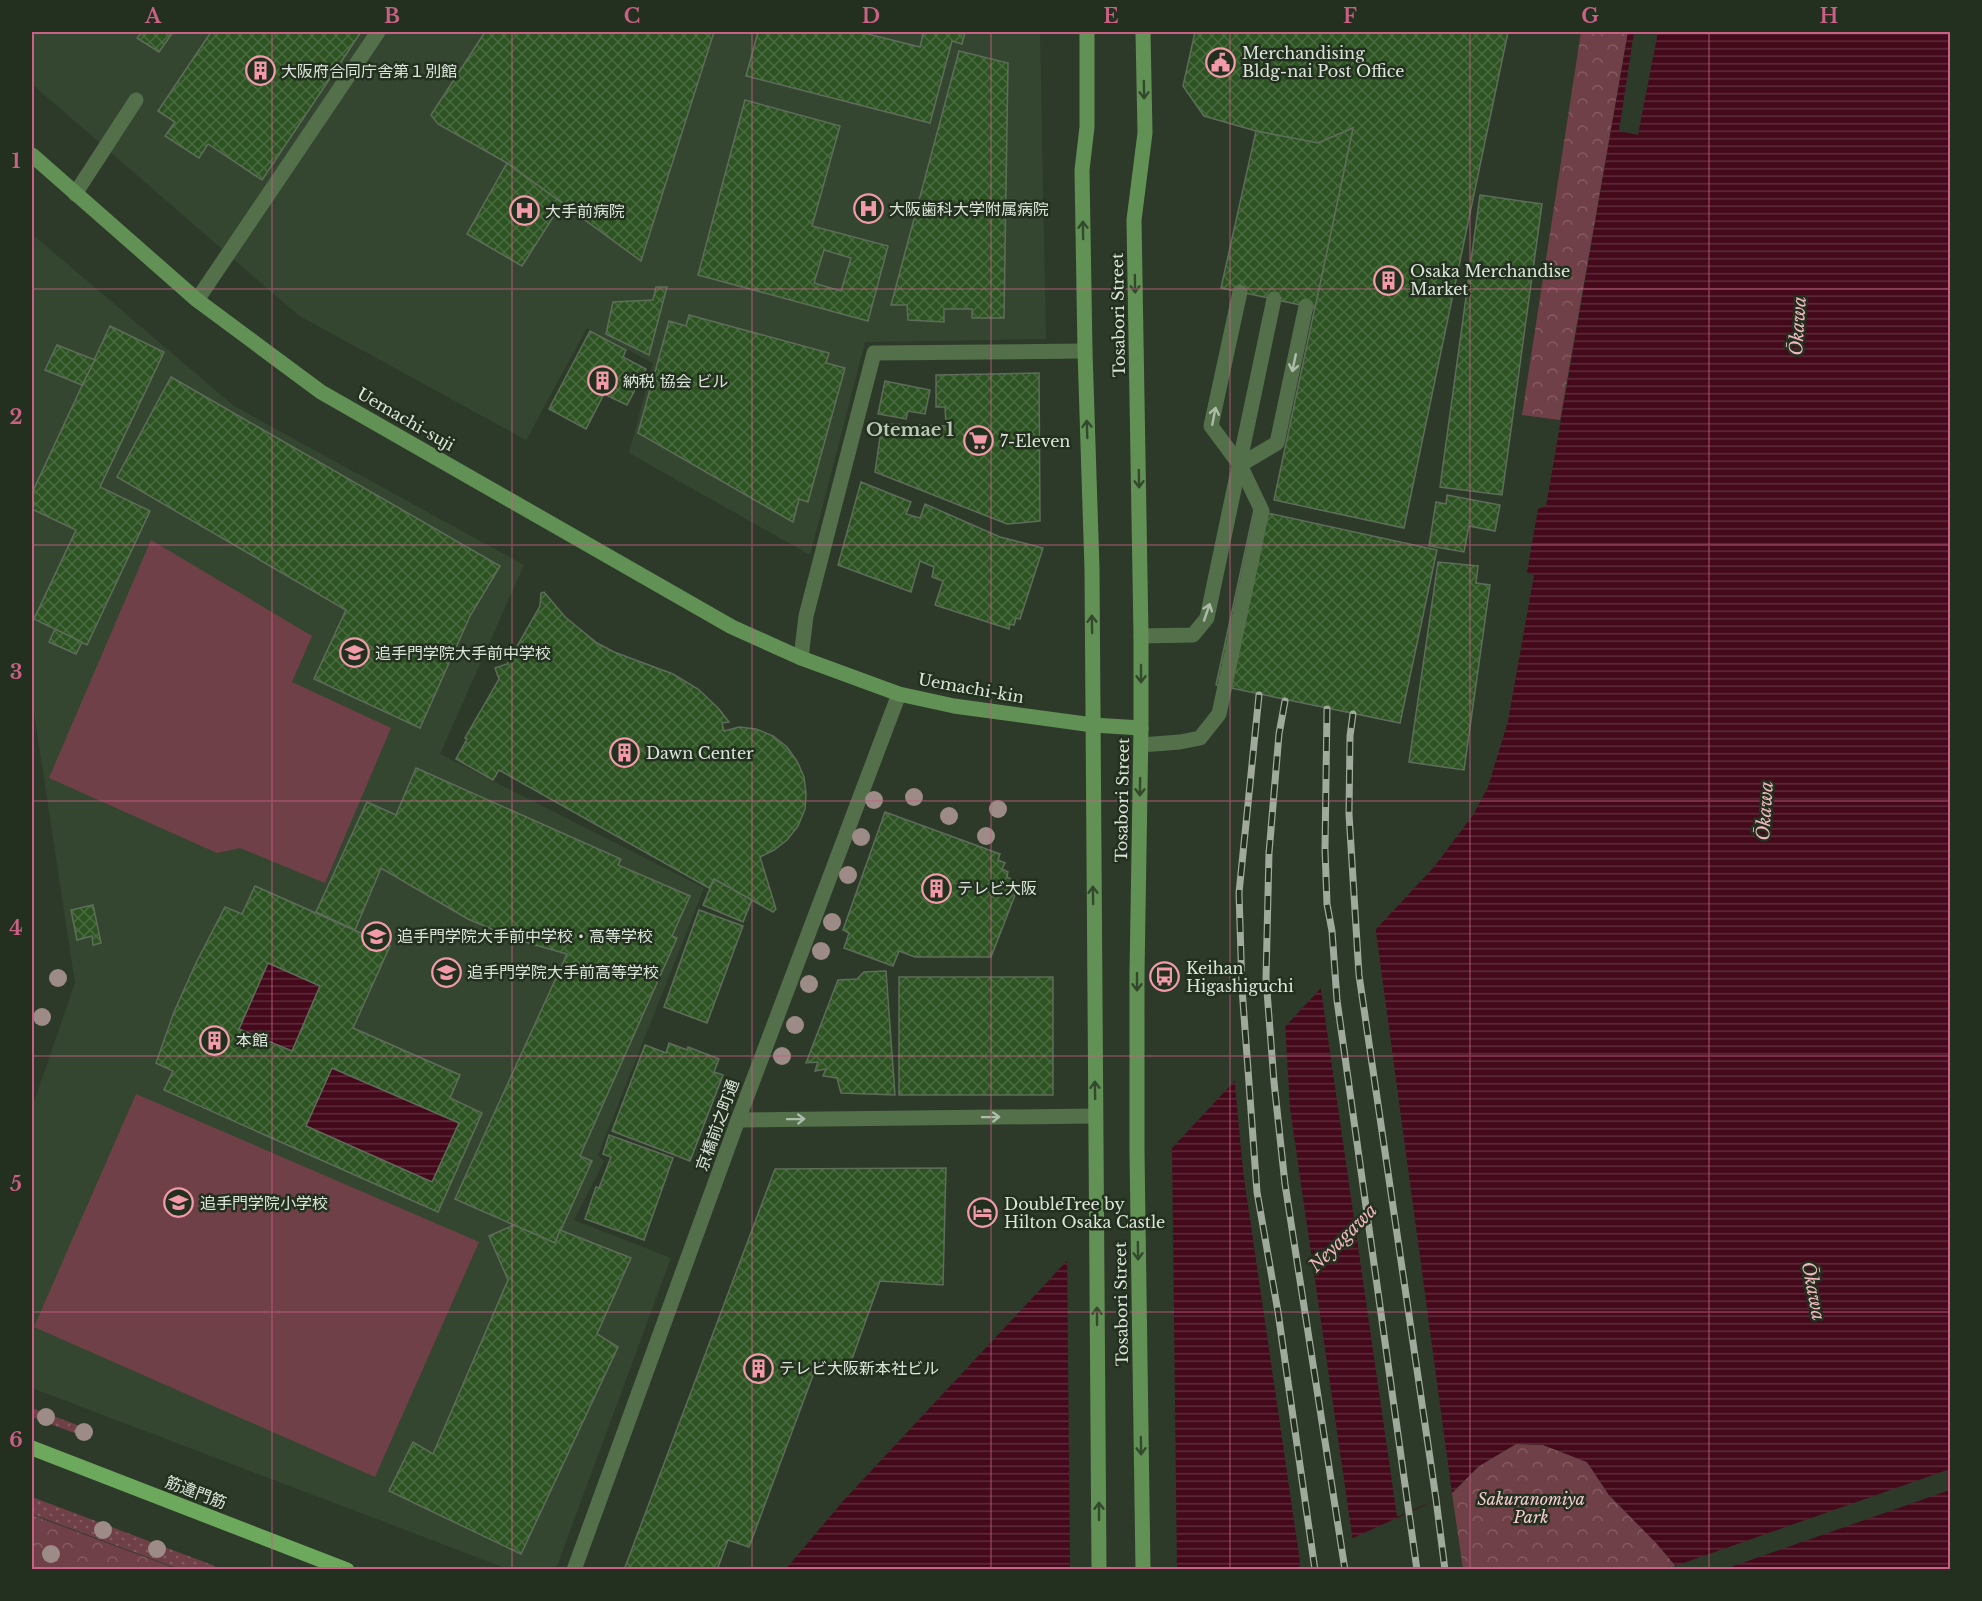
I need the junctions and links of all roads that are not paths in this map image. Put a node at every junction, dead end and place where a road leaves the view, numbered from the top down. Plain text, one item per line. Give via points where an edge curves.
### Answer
1 (378, 32) edge
2 (1087, 32) edge
3 (1143, 32) edge
4 (136, 100) dead end
5 (32, 155) edge
6 (75, 194) junction
7 (1239, 292) dead end
8 (1274, 299) dead end
9 (197, 300) junction
10 (1306, 306) dead end
11 (1085, 351) junction
12 (1240, 465) junction
13 (1141, 636) junction
14 (801, 658) junction
15 (899, 694) junction
16 (1093, 724) junction
17 (1141, 728) junction
18 (1141, 745) junction
19 (1095, 1116) junction
20 (738, 1120) junction
21 (32, 1448) edge
22 (347, 1569) edge
23 (574, 1569) edge
24 (1099, 1569) edge
25 (1143, 1569) edge

1 - 9 street
11 -> 2 main road, Tosabori Street via 1082,170 1087,127
3 -> 13 main road, Tosabori Street via 1145,133 1134,220
4 - 6 street
5 - 6 main road, Uemachi-suji
6 - 9 main road, Uemachi-suji
12 -> 7 street via 1211,426
8 - 12 street
9 - 14 main road, Uemachi-suji via 321,392 732,627
10 -> 12 street via 1277,443
11 - 14 street via 874,353 806,616
16 -> 11 main road, Tosabori Street
13 -> 12 street via 1193,635 1207,618
12 - 18 street via 1262,512 1219,714 1200,738
13 -> 17 main road, Tosabori Street
14 - 15 main road, Uemachi-kin
15 - 16 main road, Uemachi-kin via 954,706
15 - 20 street, 京橋前之町通
16 - 17 main road, Uemachi-kin
19 -> 16 main road, Tosabori Street
17 - 18 main road, Tosabori Street
18 -> 25 main road, Tosabori Street via 1137,1151
20 -> 19 street
24 -> 19 main road, Tosabori Street
20 - 23 street, 京橋前之町通
21 - 22 main road, 筋違門筋

